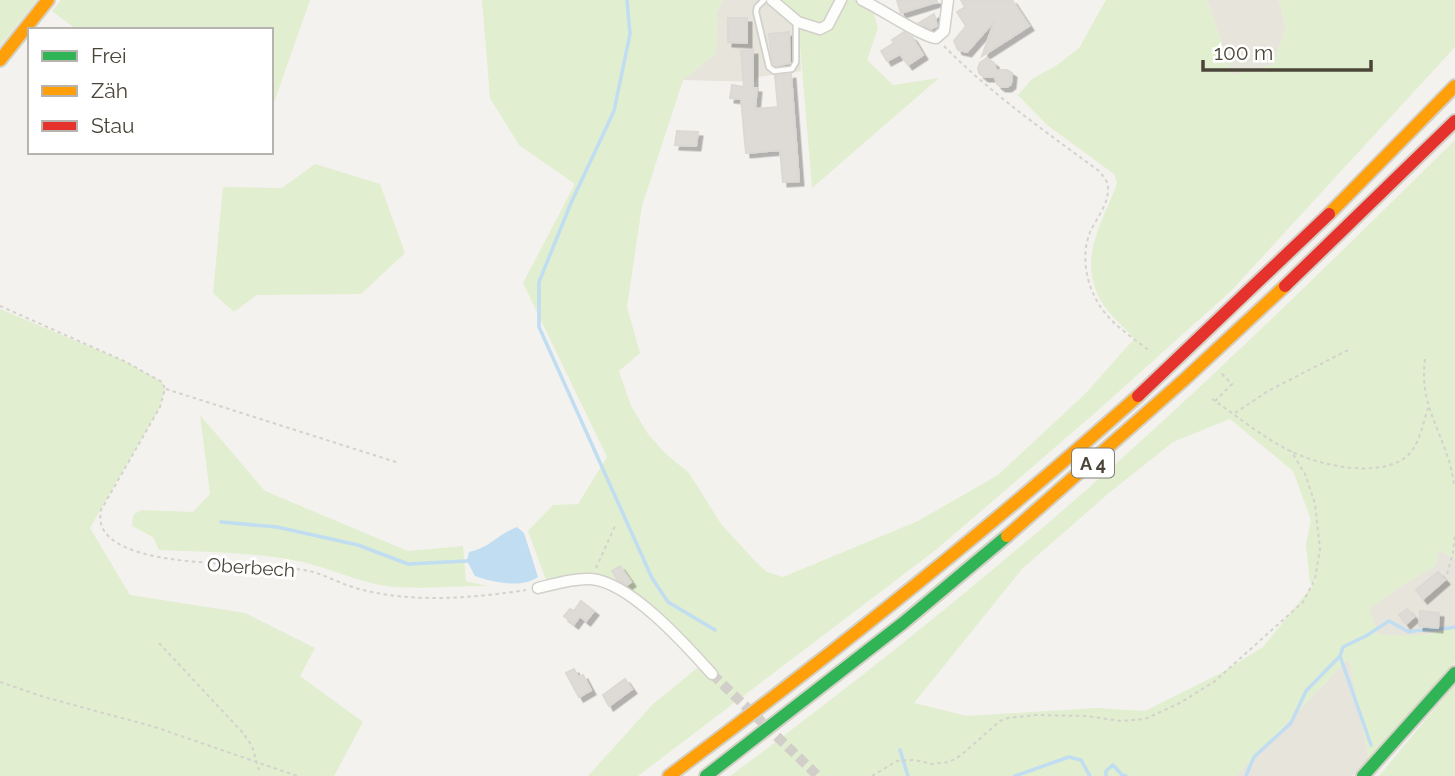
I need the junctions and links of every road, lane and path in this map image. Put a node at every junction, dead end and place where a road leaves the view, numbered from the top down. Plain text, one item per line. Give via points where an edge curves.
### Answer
1 (48, 0) edge
2 (764, 0) edge
3 (772, 0) edge
4 (841, 0) edge
5 (862, 0) edge
6 (948, 0) edge
7 (796, 20) junction
8 (936, 38) junction
9 (0, 60) edge
10 (1455, 86) edge
11 (1455, 121) edge
12 (0, 306) edge
13 (1348, 351) dead end
14 (1151, 352) dead end
15 (1425, 359) dead end
16 (1220, 372) dead end
17 (164, 389) junction
18 (1428, 408) junction
19 (1235, 414) junction
20 (1291, 451) junction
21 (399, 463) dead end
22 (1455, 487) edge
23 (615, 526) dead end
24 (1455, 534) edge
25 (1447, 574) dead end
26 (591, 579) junction
27 (538, 588) joint
28 (159, 643) dead end
29 (1455, 673) edge
30 (712, 674) tunnel mouth
31 (0, 682) edge
32 (257, 762) junction
33 (259, 770) dead end
34 (298, 776) edge
35 (669, 776) edge
36 (706, 776) edge
37 (872, 776) edge
38 (1363, 776) edge

1 - 9 main road
2 - 7 lane via 756,12 769,67 774,71 792,69 796,62
3 - 7 street
4 - 7 street via 828,24 820,29
5 - 8 street via 927,38
6 - 8 street via 944,31
8 - 14 path via 1106,180 1106,200 1086,245 1086,270 1105,313
10 - 35 main road, A 4 via 1272,270 1102,428 825,659
11 - 36 main road, A 4 via 1248,323 1067,486 907,621
12 - 17 path via 155,376
13 - 19 path via 1268,391
15 - 18 path via 1422,379
16 - 19 path via 1232,384 1213,400
17 - 21 path
17 - 27 path, Oberbech via 160,407 101,510 104,532 119,544 156,557 204,564 231,562 312,571 361,590 396,596 473,596
18 - 20 path via 1407,457 1389,464 1346,468
18 - 22 path
19 - 20 path
20 - 37 path via 1311,487 1320,549 1315,579 1293,611 1215,681 1144,719 1008,718 949,762 897,761
23 - 26 path
24 - 25 path
26 - 27 street
26 - 30 street via 604,581 642,605
28 - 32 path via 243,733
29 - 38 main road
31 - 32 path
32 - 33 path
32 - 34 path

